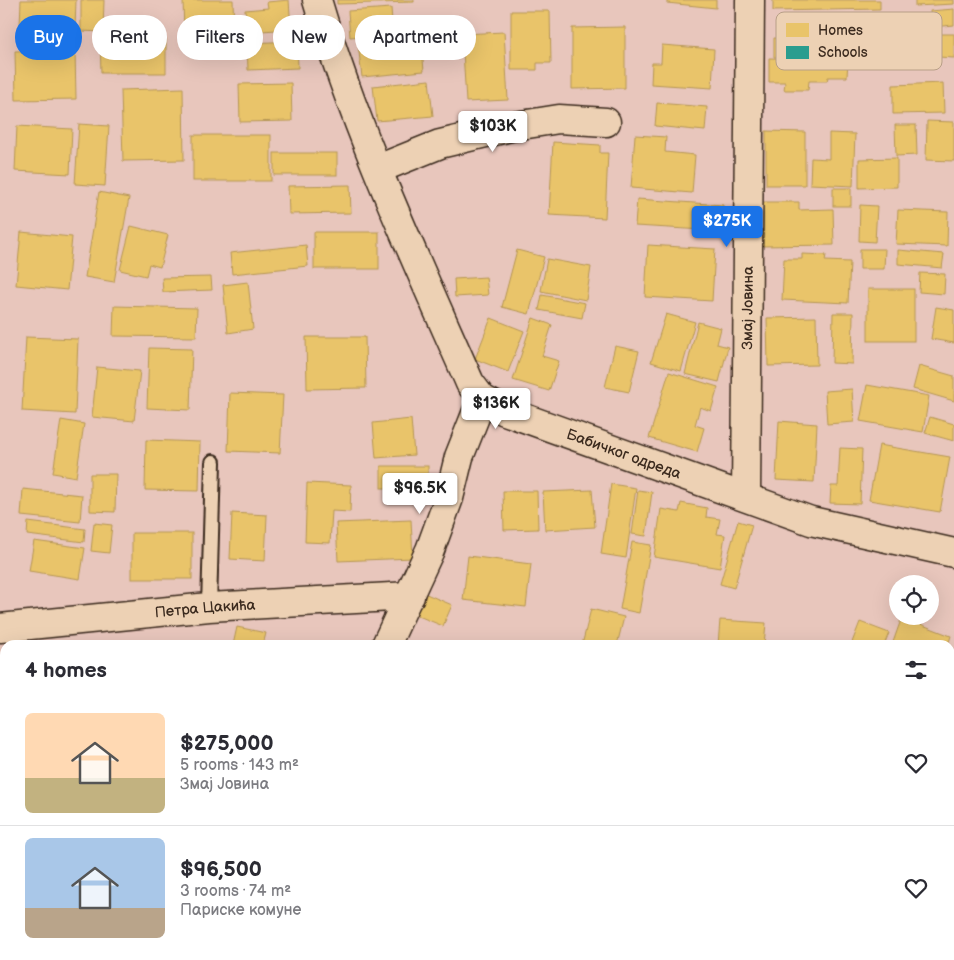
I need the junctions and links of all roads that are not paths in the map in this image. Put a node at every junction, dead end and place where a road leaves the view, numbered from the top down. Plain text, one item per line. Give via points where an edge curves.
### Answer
1 (317, 0) edge
2 (750, 0) edge
3 (606, 122) dead end
4 (378, 169) junction
5 (482, 399) junction
6 (213, 462) dead end
7 (746, 496) junction
8 (954, 554) edge
9 (410, 596) junction
10 (209, 607) junction
11 (0, 628) edge
12 (388, 640) edge

1 - 4 street, Бабичког одреда via 347,94
2 - 7 street, Змај Јовина
3 - 4 street via 559,119 516,126 440,144
4 - 5 street, Бабичког одреда via 470,384
5 - 7 street, Бабичког одреда via 505,411
5 - 9 street via 459,457 449,498 430,550
6 - 10 lane
7 - 8 street, Бабичког одреда via 811,520
9 - 10 street, Петра Цакића
9 - 12 street
10 - 11 street, Петра Цакића

